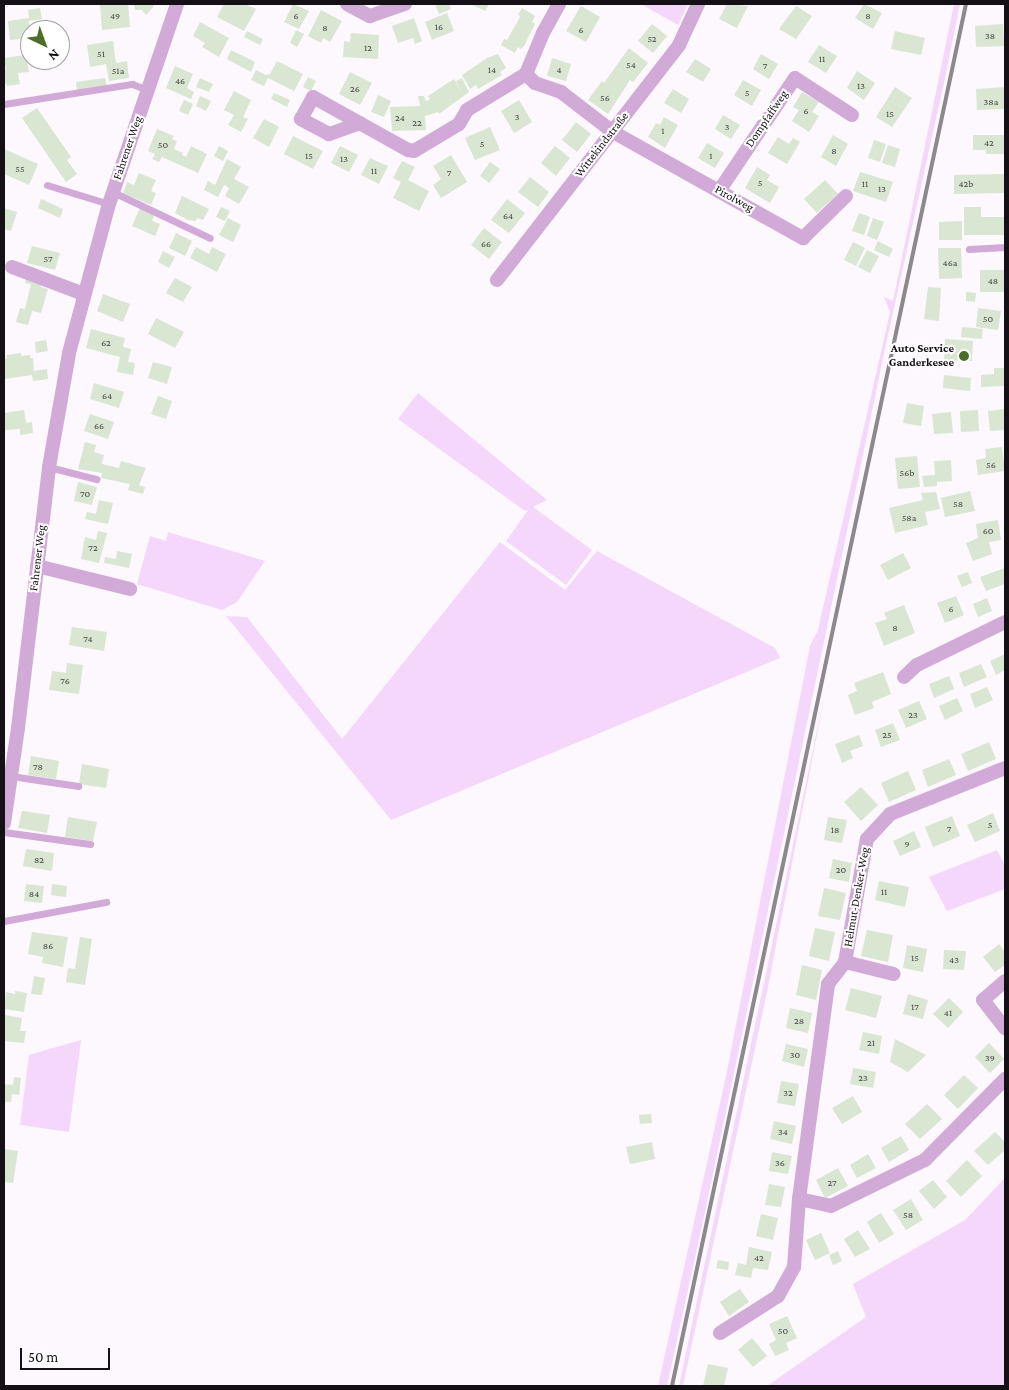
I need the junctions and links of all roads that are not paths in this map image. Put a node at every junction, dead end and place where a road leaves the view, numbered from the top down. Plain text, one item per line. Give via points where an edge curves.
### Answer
1 (177, 4) edge
2 (347, 4) edge
3 (405, 4) edge
4 (559, 4) edge
5 (698, 4) edge
6 (526, 74) junction
7 (149, 90) junction
8 (4, 104) edge
9 (852, 115) dead end
10 (360, 123) dead end
11 (612, 132) junction
12 (47, 186) dead end
13 (719, 191) junction
14 (846, 196) dead end
15 (111, 198) junction
16 (210, 238) dead end
17 (1005, 247) edge
18 (969, 249) dead end
19 (12, 267) dead end
20 (497, 280) dead end
21 (84, 294) junction
22 (49, 467) junction
23 (96, 479) dead end
24 (37, 566) junction
25 (130, 589) dead end
26 (1005, 622) edge
27 (904, 677) dead end
28 (1005, 768) edge
29 (11, 776) junction
30 (78, 786) dead end
31 (4, 823) edge
32 (4, 832) edge
33 (90, 844) dead end
34 (106, 902) dead end
35 (4, 921) edge
36 (845, 962) junction
37 (894, 974) dead end
38 (1005, 981) edge
39 (1005, 1028) edge
40 (1005, 1079) edge
41 (800, 1199) junction
42 (720, 1333) dead end

1 - 7 street, Fahrener Weg
2 - 3 street via 370,16
4 - 6 street via 542,32
5 - 11 street, Wittekindstraße via 679,45
6 - 10 street via 467,110 459,124 414,151
6 - 11 street, Pirolweg via 535,83 561,92
7 - 8 lane via 132,84
7 - 15 street, Fahrener Weg
9 - 13 street, Dompfaffweg via 795,78
11 - 13 street, Pirolweg
11 - 20 street, Wittekindstraße
12 - 15 lane
13 - 14 street, Pirolweg via 803,238
15 - 16 lane
15 - 21 street, Fahrener Weg
17 - 18 lane
19 - 21 street
21 - 22 street, Fahrener Weg via 69,353
22 - 23 lane
22 - 24 street, Fahrener Weg
24 - 25 street
24 - 29 street, Fahrener Weg
26 - 27 street via 916,665
28 - 36 street, Helmut-Denker-Weg via 890,814 867,840
29 - 30 lane
29 - 31 street, Fahrener Weg
32 - 33 lane
34 - 35 lane
36 - 37 street, Helmut-Denker-Weg
36 - 41 street, Helmut-Denker-Weg via 828,984
38 - 39 street via 983,1000
40 - 41 street via 925,1160 831,1206
41 - 42 street, Helmut-Denker-Weg via 794,1267 778,1296

